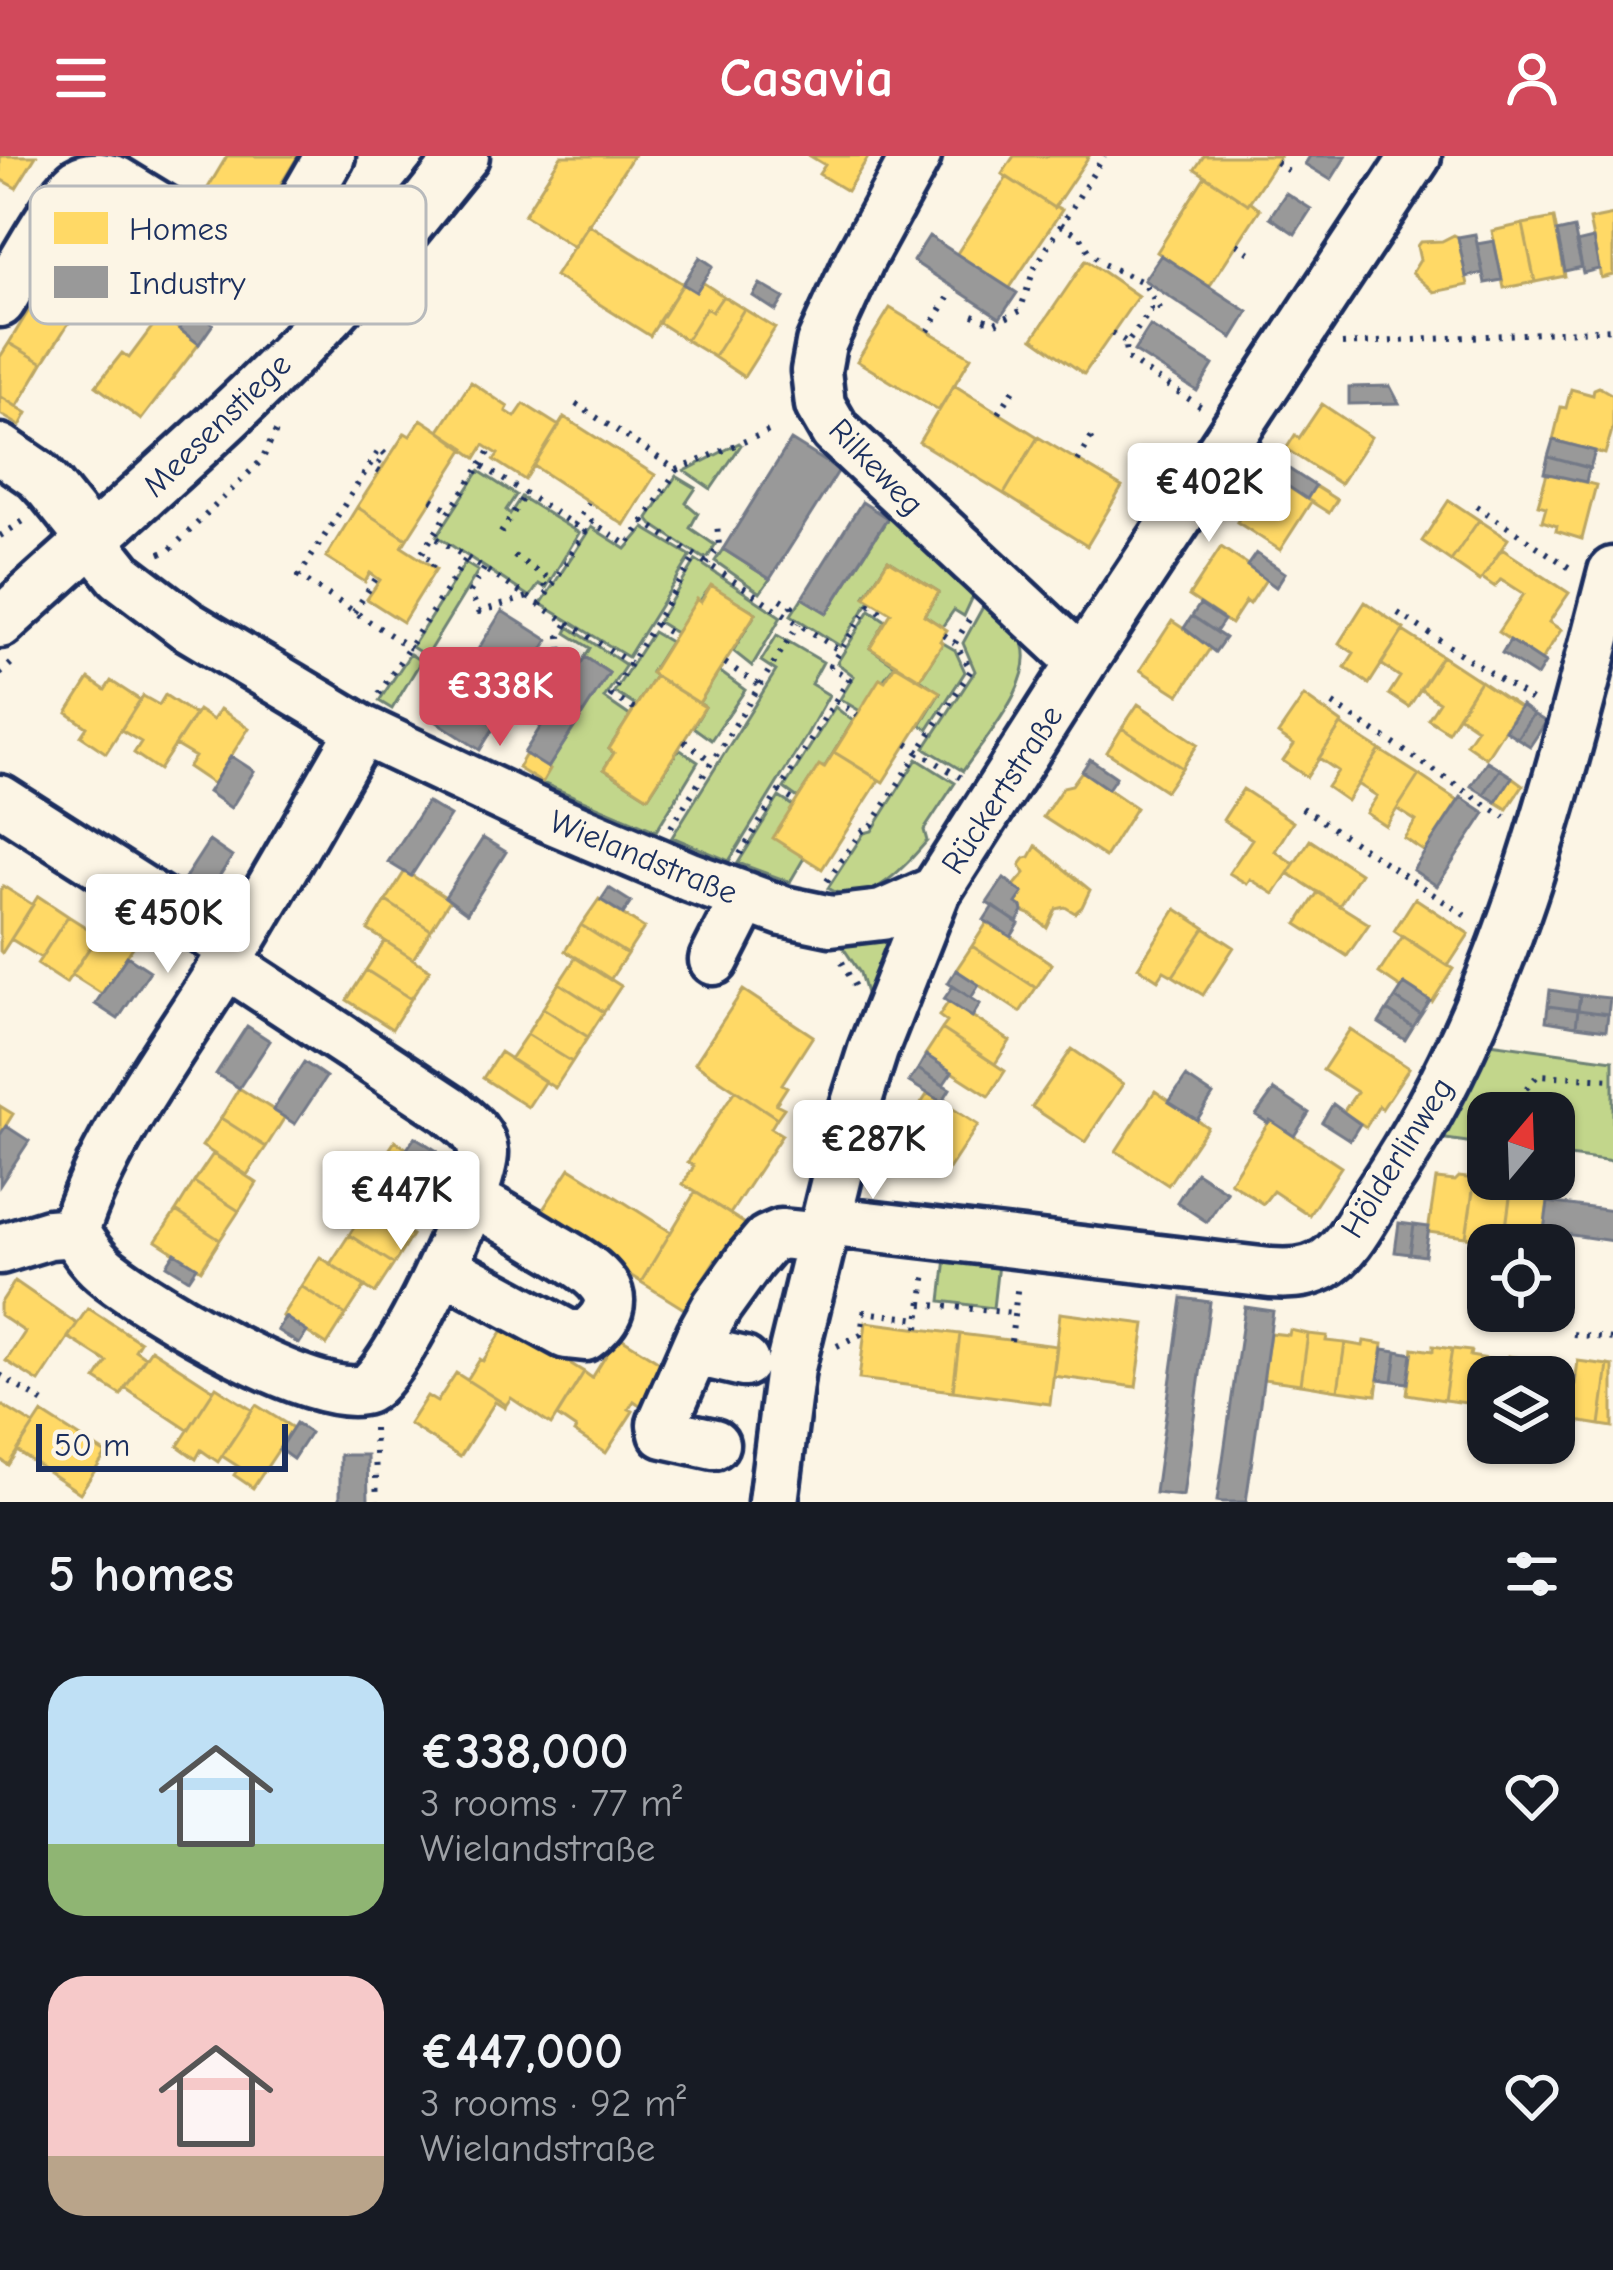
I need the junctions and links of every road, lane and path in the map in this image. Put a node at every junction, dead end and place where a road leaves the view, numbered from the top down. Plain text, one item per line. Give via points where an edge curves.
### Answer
1 (330, 156) edge
2 (464, 156) edge
3 (916, 156) edge
4 (1104, 156) edge
5 (1416, 156) edge
6 (1276, 162) dead end
7 (1082, 166) dead end
8 (1291, 172) dead end
9 (1093, 174) junction
10 (76, 186) edge
11 (124, 186) edge
12 (312, 186) edge
13 (426, 202) edge
14 (1061, 224) junction
15 (1237, 244) dead end
16 (30, 253) edge
17 (1250, 253) dead end
18 (948, 298) dead end
19 (0, 302) edge
20 (973, 315) dead end
21 (320, 324) edge
22 (1613, 329) edge
23 (928, 331) dead end
24 (1112, 332) dead end
25 (1128, 343) junction
26 (1291, 347) junction
27 (1015, 388) dead end
28 (576, 404) dead end
29 (999, 413) dead end
30 (776, 428) dead end
31 (1237, 429) junction
32 (1093, 435) dead end
33 (0, 449) edge
34 (491, 449) dead end
35 (1078, 461) dead end
36 (481, 465) junction
37 (677, 470) junction
38 (380, 472) dead end
39 (525, 494) junction
40 (59, 499) junction
41 (432, 499) dead end
42 (588, 502) dead end
43 (1476, 506) dead end
44 (451, 511) junction
45 (644, 521) junction
46 (717, 523) dead end
47 (574, 525) junction
48 (585, 532) junction
49 (501, 533) dead end
50 (0, 536) edge
51 (433, 536) junction
52 (91, 539) junction
53 (514, 556) dead end
54 (696, 556) junction
55 (467, 558) junction
56 (707, 564) junction
57 (432, 567) dead end
58 (484, 569) junction
59 (376, 577) dead end
60 (994, 580) junction
61 (549, 590) junction
62 (528, 597) junction
63 (781, 598) dead end
64 (539, 605) junction
65 (1608, 610) edge
66 (354, 612) junction
67 (1398, 613) dead end
68 (786, 615) junction
69 (887, 616) dead end
70 (0, 623) edge
71 (568, 623) junction
72 (800, 623) junction
73 (655, 624) junction
74 (944, 635) dead end
75 (674, 636) dead end
76 (956, 643) junction
77 (410, 647) junction
78 (840, 651) junction
79 (562, 662) dead end
80 (1082, 662) junction
81 (630, 663) junction
82 (724, 663) dead end
83 (443, 669) dead end
84 (760, 686) junction
85 (836, 701) junction
86 (1333, 704) dead end
87 (634, 709) dead end
88 (857, 715) dead end
89 (1572, 726) junction
90 (362, 730) junction
91 (684, 742) dead end
92 (907, 744) dead end
93 (918, 751) junction
94 (712, 761) junction
95 (779, 791) junction
96 (994, 799) junction
97 (0, 800) edge
98 (796, 802) dead end
99 (1302, 808) dead end
100 (848, 827) dead end
101 (861, 832) junction
102 (1540, 840) junction
103 (650, 861) junction
104 (936, 891) junction
105 (733, 892) junction
106 (804, 915) junction
107 (1506, 942) junction
108 (230, 956) junction
109 (840, 959) dead end
110 (714, 960) dead end
111 (873, 1050) junction
112 (1613, 1079) edge
113 (1438, 1093) junction
114 (471, 1200) junction
115 (823, 1229) junction
116 (74, 1232) junction
117 (931, 1233) junction
118 (1023, 1244) junction
119 (0, 1249) edge
120 (442, 1267) junction
121 (922, 1304) junction
122 (1014, 1314) junction
123 (1573, 1334) dead end
124 (1613, 1339) edge
125 (1011, 1341) dead end
126 (696, 1351) junction
127 (767, 1366) junction
128 (0, 1375) edge
129 (368, 1389) junction
130 (46, 1406) dead end
131 (714, 1444) dead end
132 (377, 1502) edge
133 (772, 1502) edge

1 - 12 street
2 - 13 street, Meesenstiege
3 - 60 street, Rilkeweg via 821,344 820,405 835,431
4 - 9 path
5 - 26 street, Rückertstraße
6 - 8 path
7 - 9 path
9 - 14 path
10 - 11 street via 99,177
14 - 20 path via 1040,250 1021,311 995,323
14 - 25 path via 1151,292 1161,310 1150,310
15 - 17 path
16 - 19 street
18 - 23 path
21 - 52 street, Meesenstiege
22 - 26 path
24 - 25 path
25 - 31 path via 1127,359
26 - 31 street, Rückertstraße
27 - 29 path
28 - 37 path
30 - 37 path
31 - 80 street, Rückertstraße
32 - 35 path
33 - 40 street, Wielandstraße
34 - 36 path
36 - 39 path
36 - 44 path
37 - 45 path
38 - 66 path via 380,449 299,576
39 - 47 path
39 - 49 path
40 - 50 path
40 - 52 street, Wielandstraße
41 - 44 path
42 - 47 path
43 - 65 path
44 - 51 path
45 - 48 path via 628,545 592,522
45 - 54 path
46 - 56 path via 719,546
47 - 48 path
48 - 61 path
51 - 55 path
51 - 57 path via 422,554
52 - 70 street, Meesenstiege
52 - 90 street, Wielandstraße via 120,574 186,625
53 - 61 path via 548,578
54 - 56 path
54 - 73 path
55 - 58 path
55 - 77 path
56 - 68 path
58 - 62 path
58 - 62 path via 470,592 479,612
59 - 66 path
60 - 76 path
60 - 80 street, Rilkeweg
61 - 64 path
62 - 64 path
63 - 68 path via 792,606
64 - 71 path
65 - 89 street, Hölderlinweg
66 - 77 path
67 - 89 path
68 - 72 path
69 - 78 path via 870,605
71 - 79 path
71 - 81 path
72 - 78 path
72 - 84 path
73 - 75 path
73 - 81 path
74 - 76 path
76 - 93 path via 971,670
77 - 83 path
77 - 90 path
78 - 85 path via 830,666 849,680
80 - 96 street, Rückertstraße
81 - 87 path via 611,694
82 - 84 path
84 - 94 path
85 - 88 path
85 - 95 path
86 - 102 path
89 - 102 street, Hölderlinweg
90 - 103 street, Wielandstraße
90 - 108 street
91 - 94 path
92 - 93 path
93 - 96 path
93 - 101 path
94 - 103 path
95 - 98 path
95 - 105 path
96 - 104 street, Rückertstraße
97 - 108 street
99 - 107 path
100 - 101 path
101 - 106 path
102 - 107 street, Hölderlinweg
103 - 105 street, Wielandstraße
104 - 106 street, Wielandstraße via 882,915
104 - 111 street, Rückertstraße
105 - 106 street, Wielandstraße
105 - 110 street
107 - 113 street, Hölderlinweg
108 - 114 street via 475,1131 482,1168
108 - 116 street via 134,1108
109 - 111 path
111 - 115 street, Rückertstraße
112 - 113 path via 1538,1075 1511,1106 1483,1110
113 - 118 street, Hölderlinweg via 1345,1243 1327,1263 1297,1275
114 - 120 street
114 - 120 street via 597,1274 607,1309 585,1336 566,1334
115 - 117 street, Hölderlinweg
115 - 126 street, Hölderlinweg via 767,1240 717,1306
115 - 127 street, Rückertstraße
116 - 119 street
116 - 129 street via 106,1273 182,1323 306,1381
117 - 118 street, Hölderlinweg
117 - 121 path
118 - 122 path
120 - 129 street via 394,1359
121 - 122 path
121 - 127 path via 919,1324 864,1312 861,1334
122 - 125 path
123 - 124 path
126 - 127 street
126 - 131 street via 662,1424 664,1433
127 - 133 street, Rückertstraße
128 - 130 path
129 - 132 path

